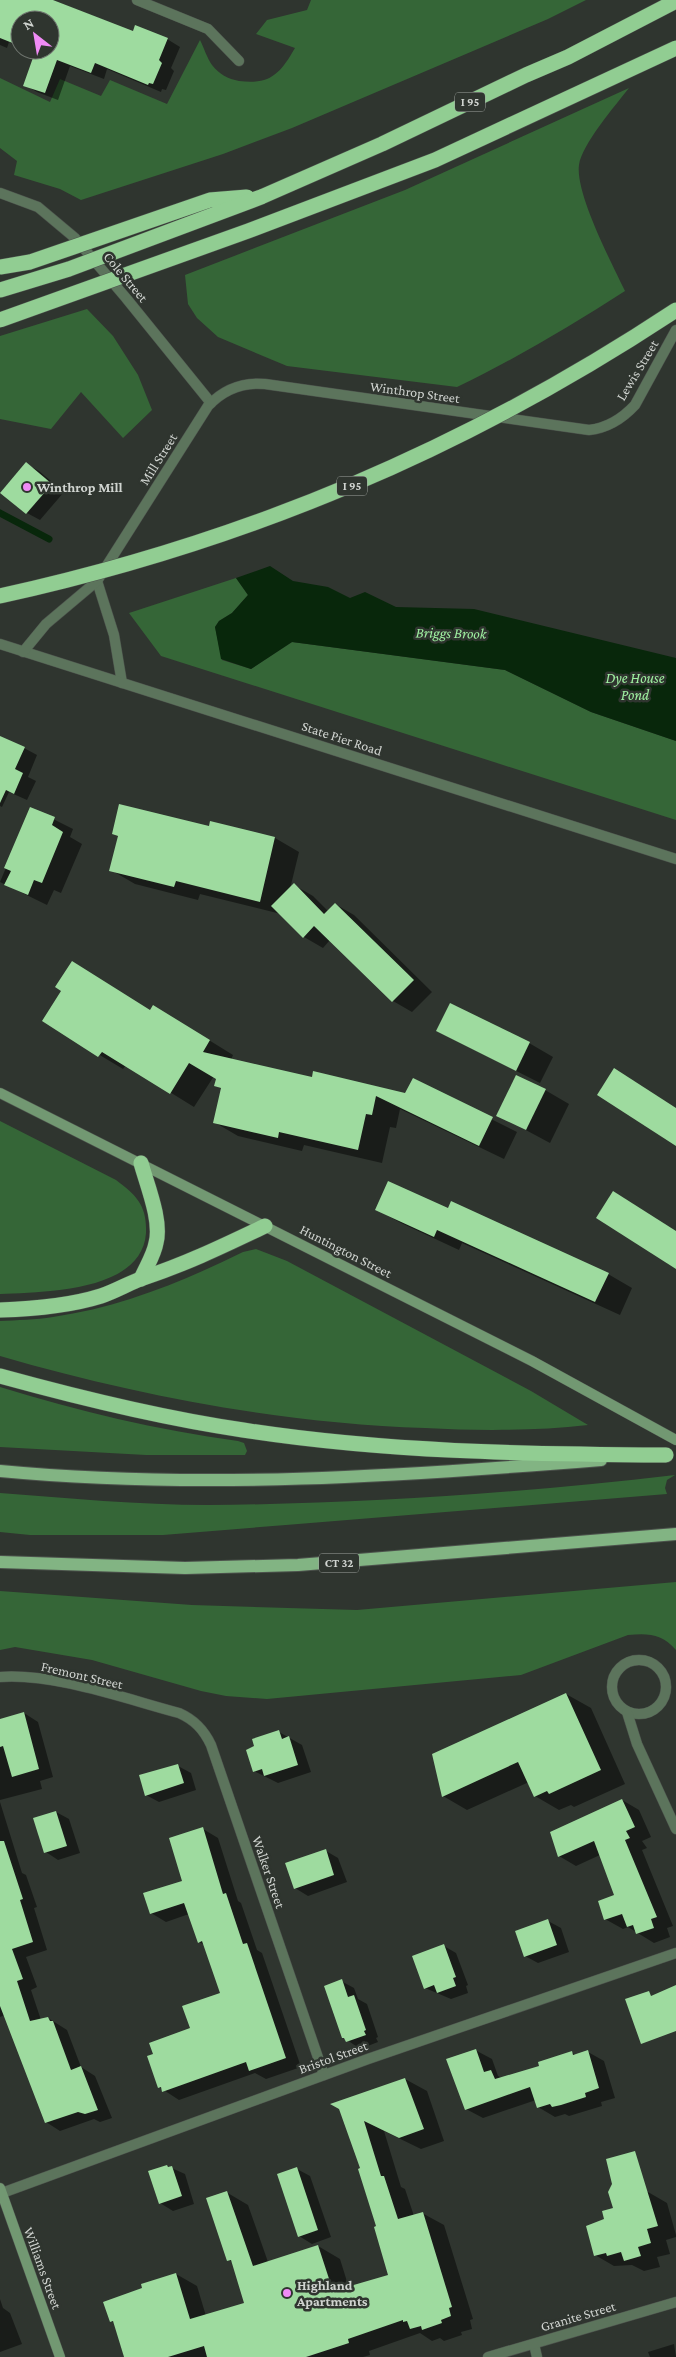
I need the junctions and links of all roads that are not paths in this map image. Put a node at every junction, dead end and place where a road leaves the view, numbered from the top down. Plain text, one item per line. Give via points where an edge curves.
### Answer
1 (137, 0) edge
2 (676, 1) edge
3 (676, 48) edge
4 (240, 61) dead end
5 (0, 193) edge
6 (261, 197) junction
7 (0, 268) edge
8 (0, 290) edge
9 (676, 310) edge
10 (0, 320) edge
11 (676, 330) edge
12 (211, 403) junction
13 (619, 420) joint
14 (96, 582) junction
15 (0, 596) edge
16 (0, 644) edge
17 (23, 652) junction
18 (122, 683) junction
19 (676, 859) edge
20 (0, 1093) edge
21 (141, 1163) junction
22 (266, 1226) junction
23 (141, 1278) junction
24 (0, 1310) edge
25 (0, 1376) edge
26 (676, 1440) edge
27 (671, 1455) edge
28 (0, 1471) edge
29 (676, 1534) edge
30 (0, 1562) edge
31 (0, 1677) edge
32 (156, 1707) joint
33 (627, 1712) junction
34 (676, 1830) edge
35 (676, 1953) edge
36 (324, 2075) junction
37 (1, 2191) edge
38 (676, 2302) edge
39 (534, 2344) junction
40 (60, 2357) edge
41 (488, 2357) edge
42 (537, 2357) edge

1 - 4 street via 208,29
2 - 6 highway, I 95 via 568,57
3 - 10 highway, bridge via 435,160
5 - 12 street, Cole Street via 38,207 75,238
6 - 7 highway, bridge via 210,200 30,262
6 - 8 highway, I 95, bridge
9 - 15 highway, I 95, bridge via 501,415 347,488 168,553
11 - 13 street, Lewis Street via 635,405
12 - 13 street, Winthrop Street via 234,388 260,383 579,430 602,428
12 - 14 street, Mill Street
14 - 17 street, Mill Street via 46,624
14 - 18 street via 114,635
16 - 17 street, State Pier Road
17 - 18 street, State Pier Road
18 - 19 street, State Pier Road
20 - 21 main road, Huntington Street
21 - 22 main road, Huntington Street
21 - 23 highway via 158,1232 154,1251
22 - 23 highway via 199,1258
22 - 26 main road, Huntington Street via 594,1394
23 - 24 highway via 100,1296 59,1305
25 - 27 highway via 192,1421 314,1440 473,1451
27 - 28 main road via 303,1480 186,1481
29 - 30 main road, CT 32 via 298,1565 185,1568
31 - 32 street, Fremont Street via 58,1681
32 - 36 street, Walker Street via 188,1717 207,1737
33 - 33 street via 647,1713 662,1701 666,1683 657,1666 631,1661 622,1665 612,1681 614,1699
33 - 34 street via 637,1744
35 - 36 street, Bristol Street
36 - 37 street, Bristol Street
37 - 40 main road, Williams Street
38 - 39 street, Granite Street
39 - 41 street, Granite Street
39 - 42 street

